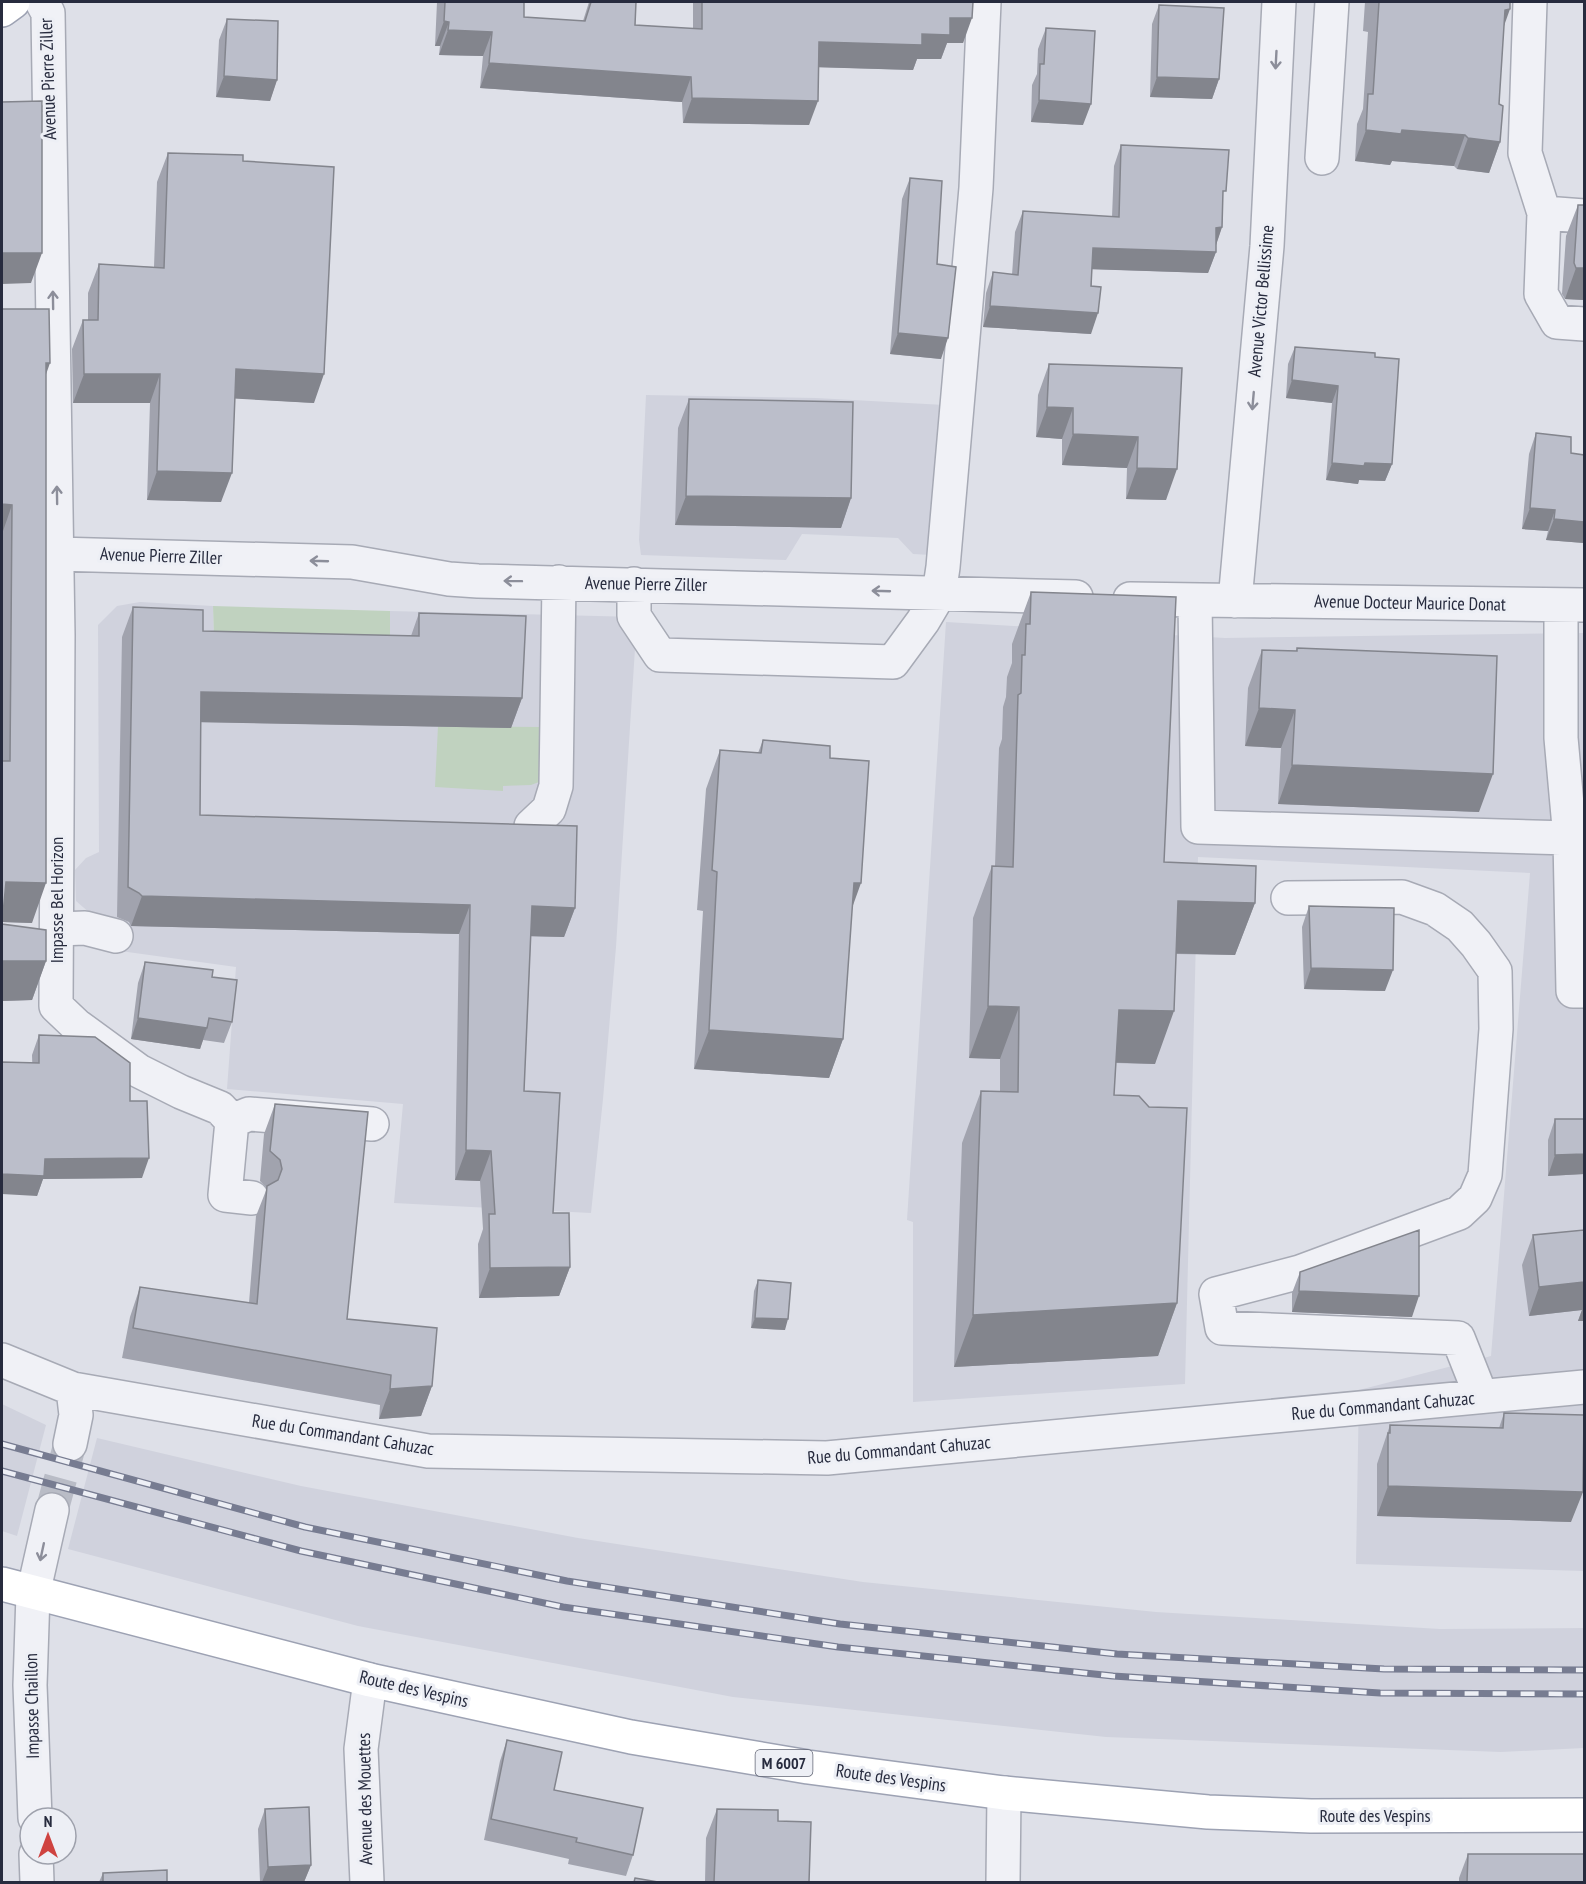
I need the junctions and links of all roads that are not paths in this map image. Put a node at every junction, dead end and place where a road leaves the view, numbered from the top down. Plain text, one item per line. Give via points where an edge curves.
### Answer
1 (13, 2) edge
2 (42, 2) edge
3 (984, 2) edge
4 (1279, 2) edge
5 (1332, 2) edge
6 (1530, 2) edge
7 (2, 10) edge
8 (1322, 158) dead end
9 (1544, 213) junction
10 (1584, 216) edge
11 (1584, 324) edge
12 (58, 568) junction
13 (559, 582) junction
14 (634, 584) junction
15 (939, 594) junction
16 (1195, 600) junction
17 (1235, 601) junction
18 (1573, 606) edge
19 (531, 826) edge
20 (1570, 838) junction
21 (1287, 898) dead end
22 (58, 929) junction
23 (116, 936) dead end
24 (1584, 991) edge
25 (232, 1121) junction
26 (372, 1124) dead end
27 (252, 1198) dead end
28 (2, 1360) edge
29 (1584, 1387) edge
30 (73, 1389) junction
31 (1481, 1396) junction
32 (70, 1444) tunnel mouth
33 (52, 1510) tunnel mouth
34 (2, 1584) edge
35 (33, 1594) junction
36 (370, 1680) junction
37 (1004, 1793) junction
38 (34, 1806) edge
39 (1584, 1815) edge
40 (36, 1866) edge
41 (37, 1882) edge
42 (367, 1882) edge
43 (1003, 1882) edge

1 - 7 main road
12 -> 2 street, Avenue Pierre Ziller via 48,13
3 - 15 street via 976,188
4 -> 17 street, Avenue Victor Bellissime via 1267,246
5 - 8 street
6 - 9 street via 1525,153
9 - 10 street
9 - 11 street via 1540,294 1557,322
13 -> 12 street, Avenue Pierre Ziller via 449,579 352,562
12 - 22 street, Impasse Bel Horizon
13 - 14 street, Avenue Pierre Ziller
13 - 19 street via 556,786 549,809
15 -> 14 street, Avenue Pierre Ziller
14 - 15 street via 634,616 660,655 893,662
15 - 16 street, Avenue Pierre Ziller
16 - 17 street, Avenue Pierre Ziller
16 - 20 street via 1198,827
17 - 18 street, Avenue Docteur Maurice Donat
18 - 20 street via 1561,738
20 - 24 street via 1572,991
21 - 31 street via 1402,897 1435,909 1460,926 1476,944 1495,971 1496,1029 1485,1175 1475,1198 1459,1213 1300,1272 1216,1294 1222,1328 1458,1338
22 - 23 street via 85,928
22 - 25 street, Impasse Bel Horizon via 56,1006 139,1071 220,1108
25 - 26 street via 249,1114
25 - 27 street via 225,1195
28 - 30 street, Rue du Commandant Cahuzac
29 - 31 street, Rue du Commandant Cahuzac
30 - 31 street, Rue du Commandant Cahuzac via 428,1451 827,1458
30 - 32 street via 76,1415
33 -> 35 street, Impasse Chaillon
34 - 35 main road, Route des Vespins / M 6007
35 - 36 main road, Route des Vespins / M 6007
35 - 38 street, Impasse Chaillon via 30,1685
36 - 37 main road, Route des Vespins / M 6007 via 631,1737 808,1767
36 - 42 street, Avenue des Mouettes via 361,1749
37 - 39 main road, Route des Vespins / M 6007 via 1208,1812 1311,1816
37 - 43 street
40 - 41 street

